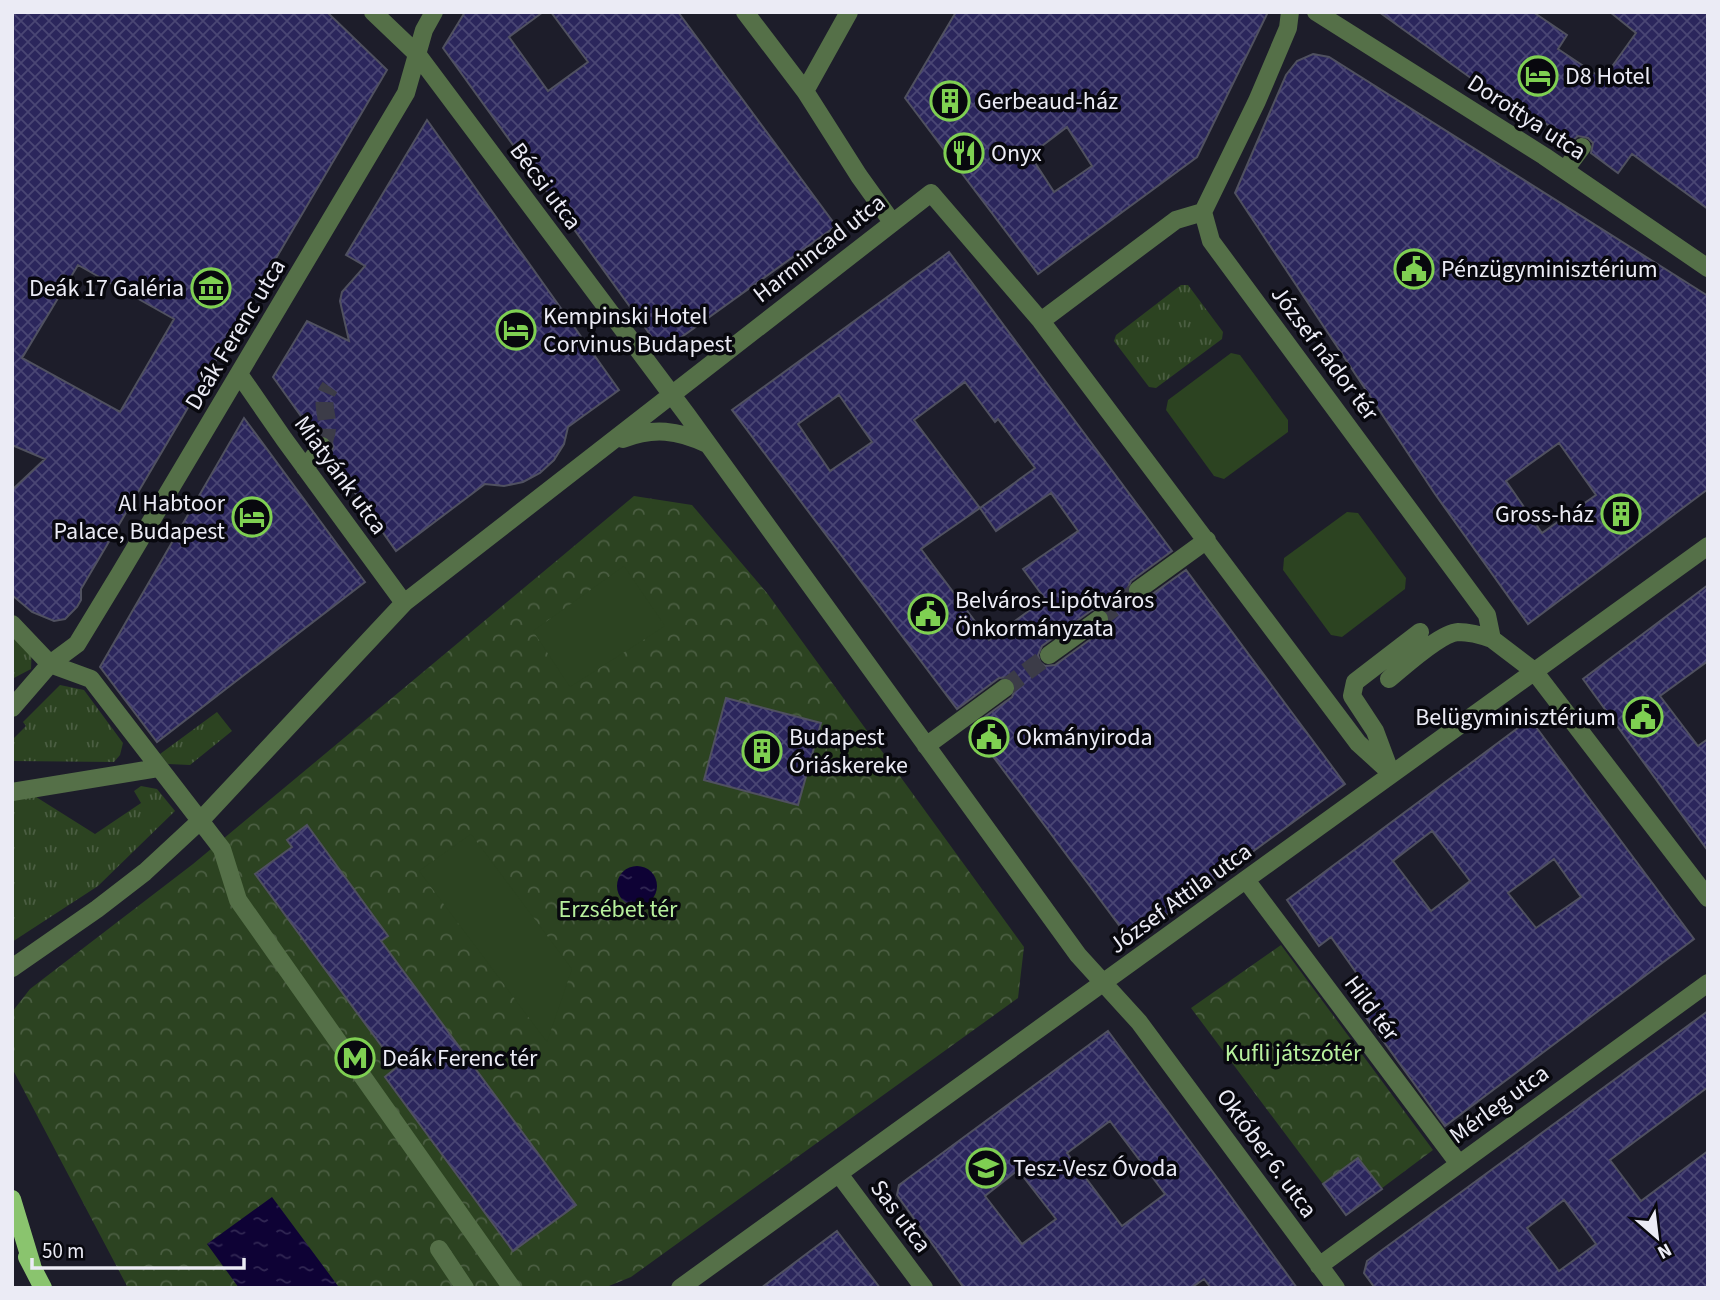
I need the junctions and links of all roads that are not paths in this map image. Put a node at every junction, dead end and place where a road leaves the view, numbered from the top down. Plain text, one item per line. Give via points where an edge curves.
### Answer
1 (373, 12) edge
2 (434, 12) edge
3 (745, 12) edge
4 (849, 12) edge
5 (1290, 12) edge
6 (1316, 12) edge
7 (417, 54) junction
8 (804, 91) junction
9 (1583, 147) dead end
10 (1565, 170) junction
11 (1203, 212) junction
12 (892, 222) junction
13 (1708, 268) edge
14 (1041, 321) junction
15 (239, 374) junction
16 (673, 396) junction
17 (608, 445) junction
18 (322, 446) tunnel mouth
19 (710, 446) junction
20 (305, 468) junction
21 (1207, 540) junction
22 (1708, 546) edge
23 (1138, 590) tunnel mouth
24 (404, 603) junction
25 (1099, 619) tunnel mouth
26 (12, 624) edge
27 (1420, 632) dead end
28 (1492, 639) junction
29 (1049, 655) tunnel mouth
30 (50, 664) junction
31 (1534, 671) junction
32 (1388, 679) dead end
33 (1005, 688) tunnel mouth
34 (12, 708) edge
35 (926, 746) junction
36 (158, 768) junction
37 (1392, 774) junction
38 (12, 792) edge
39 (200, 821) junction
40 (1246, 880) junction
41 (1708, 898) edge
42 (12, 968) edge
43 (1708, 983) edge
44 (1104, 984) junction
45 (1459, 1164) junction
46 (839, 1174) junction
47 (12, 1199) edge
48 (12, 1236) edge
49 (439, 1249) dead end
50 (32, 1265) junction
51 (1319, 1266) junction
52 (43, 1288) edge
53 (465, 1288) edge
54 (512, 1288) edge
55 (680, 1288) edge
56 (924, 1288) edge
57 (1336, 1288) edge

1 - 7 street, Bécsi utca
2 - 7 street, Deák Ferenc utca
3 - 8 street
4 - 8 street
5 - 11 street via 1289,28
6 - 10 street, Dorottya utca
7 - 15 street, Deák Ferenc utca via 407,93
7 - 16 street, Bécsi utca
8 - 12 street
9 - 10 street
10 - 13 street, Dorottya utca
11 - 14 street via 1176,220
11 - 28 street, József nádor tér via 1211,241 1487,615
12 - 14 street, Harmincad utca via 931,193
12 - 16 street, Harmincad utca
14 - 21 street
15 - 20 street, Miatyánk utca
15 - 30 street, Deák Ferenc utca via 77,644
16 - 17 street
16 - 19 street
17 - 19 street via 640,432 659,431 688,434
17 - 24 street
18 - 20 street
19 - 35 street
20 - 24 street, Miatyánk utca
21 - 23 street
21 - 37 street via 1358,743
22 - 31 street, József Attila utca
24 - 39 street
25 - 29 street
26 - 30 street
27 - 37 street via 1355,682 1352,696 1375,731
28 - 31 street
28 - 32 street via 1455,632
30 - 34 street
30 - 36 street via 91,679
31 - 37 street, József Attila utca
31 - 41 street
33 - 35 street
35 - 44 street
36 - 38 street
36 - 39 street
37 - 40 street, József Attila utca
39 - 42 street via 145,872
39 - 54 street via 222,849 238,900
40 - 44 street, József Attila utca
40 - 45 street, Hild tér
43 - 45 street, Mérleg utca
44 - 46 street, József Attila utca
44 - 51 street, Október 6. utca via 1139,1022
45 - 51 street, Mérleg utca
46 - 55 street, József Attila utca
46 - 56 street, Sas utca
47 - 50 main road
48 - 50 main road
49 - 53 street
50 - 52 main road
51 - 57 street, Október 6. utca

